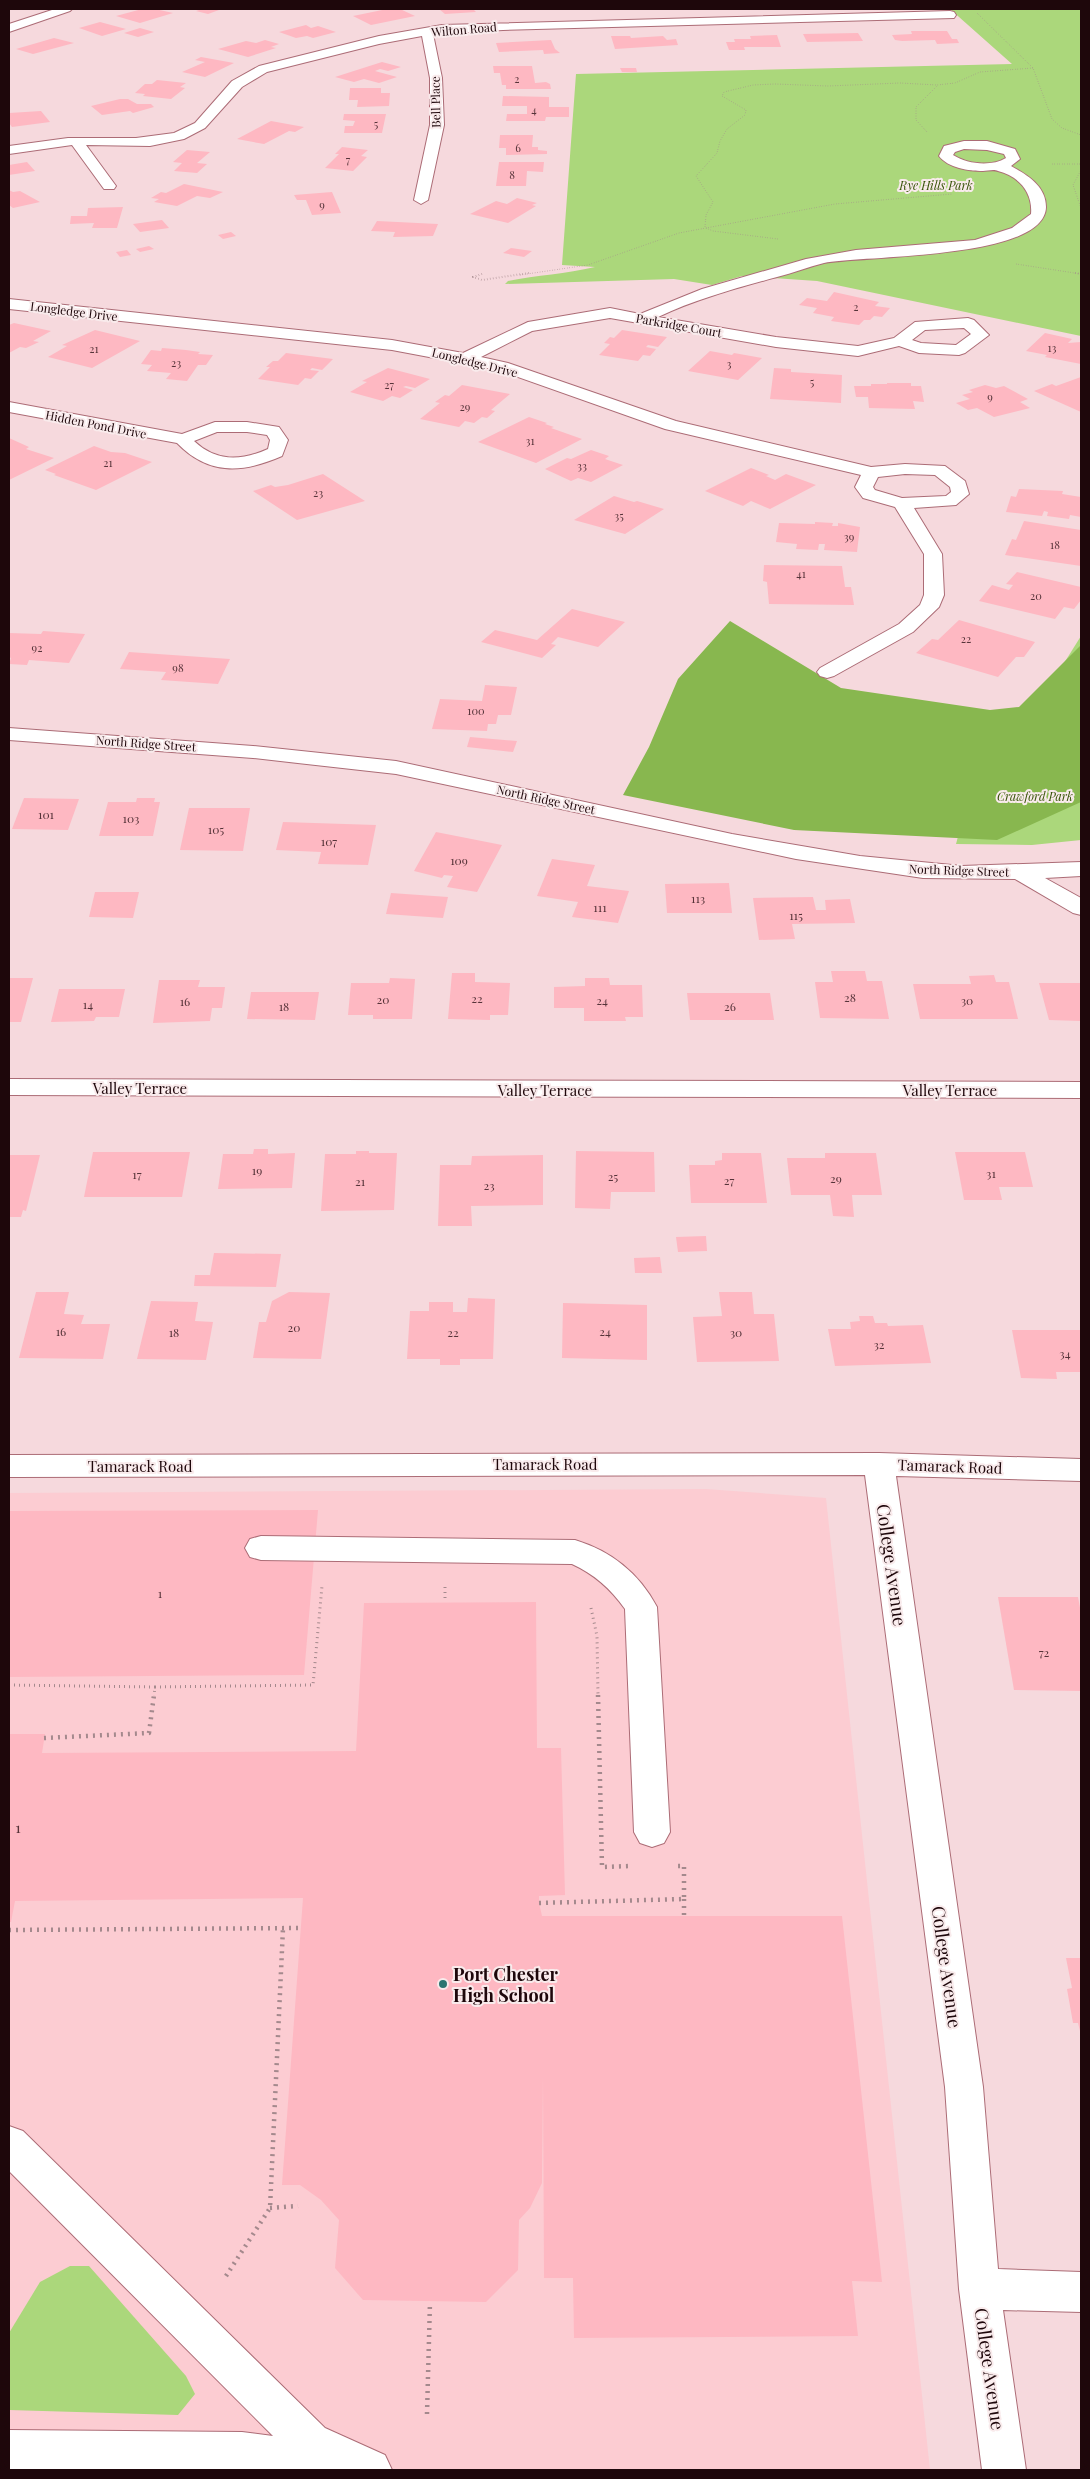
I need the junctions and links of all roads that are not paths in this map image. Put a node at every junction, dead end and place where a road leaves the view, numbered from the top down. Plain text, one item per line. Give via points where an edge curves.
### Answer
1 (66, 9) edge
2 (680, 9) edge
3 (950, 16) dead end
4 (694, 23) junction
5 (9, 28) edge
6 (427, 32) junction
7 (76, 141) junction
8 (9, 150) edge
9 (1000, 166) junction
10 (109, 186) dead end
11 (421, 200) dead end
12 (9, 304) edge
13 (643, 318) junction
14 (900, 341) dead end
15 (465, 358) junction
16 (9, 407) edge
17 (183, 439) junction
18 (871, 472) junction
19 (902, 503) junction
20 (827, 672) dead end
21 (9, 734) edge
22 (1081, 869) edge
23 (1019, 872) junction
24 (1081, 908) edge
25 (9, 1087) edge
26 (1081, 1090) edge
27 (879, 1464) junction
28 (9, 1466) edge
29 (1081, 1470) edge
30 (261, 1548) dead end
31 (652, 1832) dead end
32 (9, 2144) edge
33 (979, 2289) junction
34 (1081, 2292) edge
35 (9, 2451) edge
36 (371, 2470) edge
37 (1004, 2470) edge

1 - 5 street
2 - 4 street
3 - 4 street, Wilton Road
4 - 6 street, Wilton Road via 503,26
6 - 7 street, Wilton Road via 379,40 263,69 246,77 206,122 190,131 141,143
6 - 11 street, Bell Place via 436,78 437,125
7 - 8 street, Wilton Road
7 - 10 street
9 - 9 street via 964,165 950,159 946,153 964,145 995,146 1013,155 1009,162
9 - 13 street via 1030,185 1040,201 1038,215 1018,231 1001,238 948,248 888,250 832,257 704,293
12 - 15 street, Longledge Drive via 392,345
13 - 14 street, Parkridge Court via 776,342 858,351
13 - 15 street, Parkridge Court via 610,313 528,327
15 - 18 street, Longledge Drive via 502,366 671,425
16 - 17 street, Hidden Pond Drive
17 - 17 street via 194,452 215,463 257,462 276,452 279,440 273,431 247,427 215,427
18 - 19 street via 864,487 869,494
18 - 19 street via 939,470 959,485 960,494 950,501
19 - 20 street via 933,554 934,595 929,607 906,628
21 - 23 street, North Ridge Street via 328,759 414,771 844,860 926,871
22 - 23 street, North Ridge Street
23 - 24 street
25 - 26 street, Valley Terrace
27 - 28 street, Tamarack Road
27 - 29 street, Tamarack Road
27 - 33 street, College Avenue via 964,2087
30 - 31 street via 575,1552 601,1563 624,1582 641,1607
32 - 36 street via 310,2443
33 - 34 street
33 - 37 street, College Avenue
35 - 36 street via 242,2454

